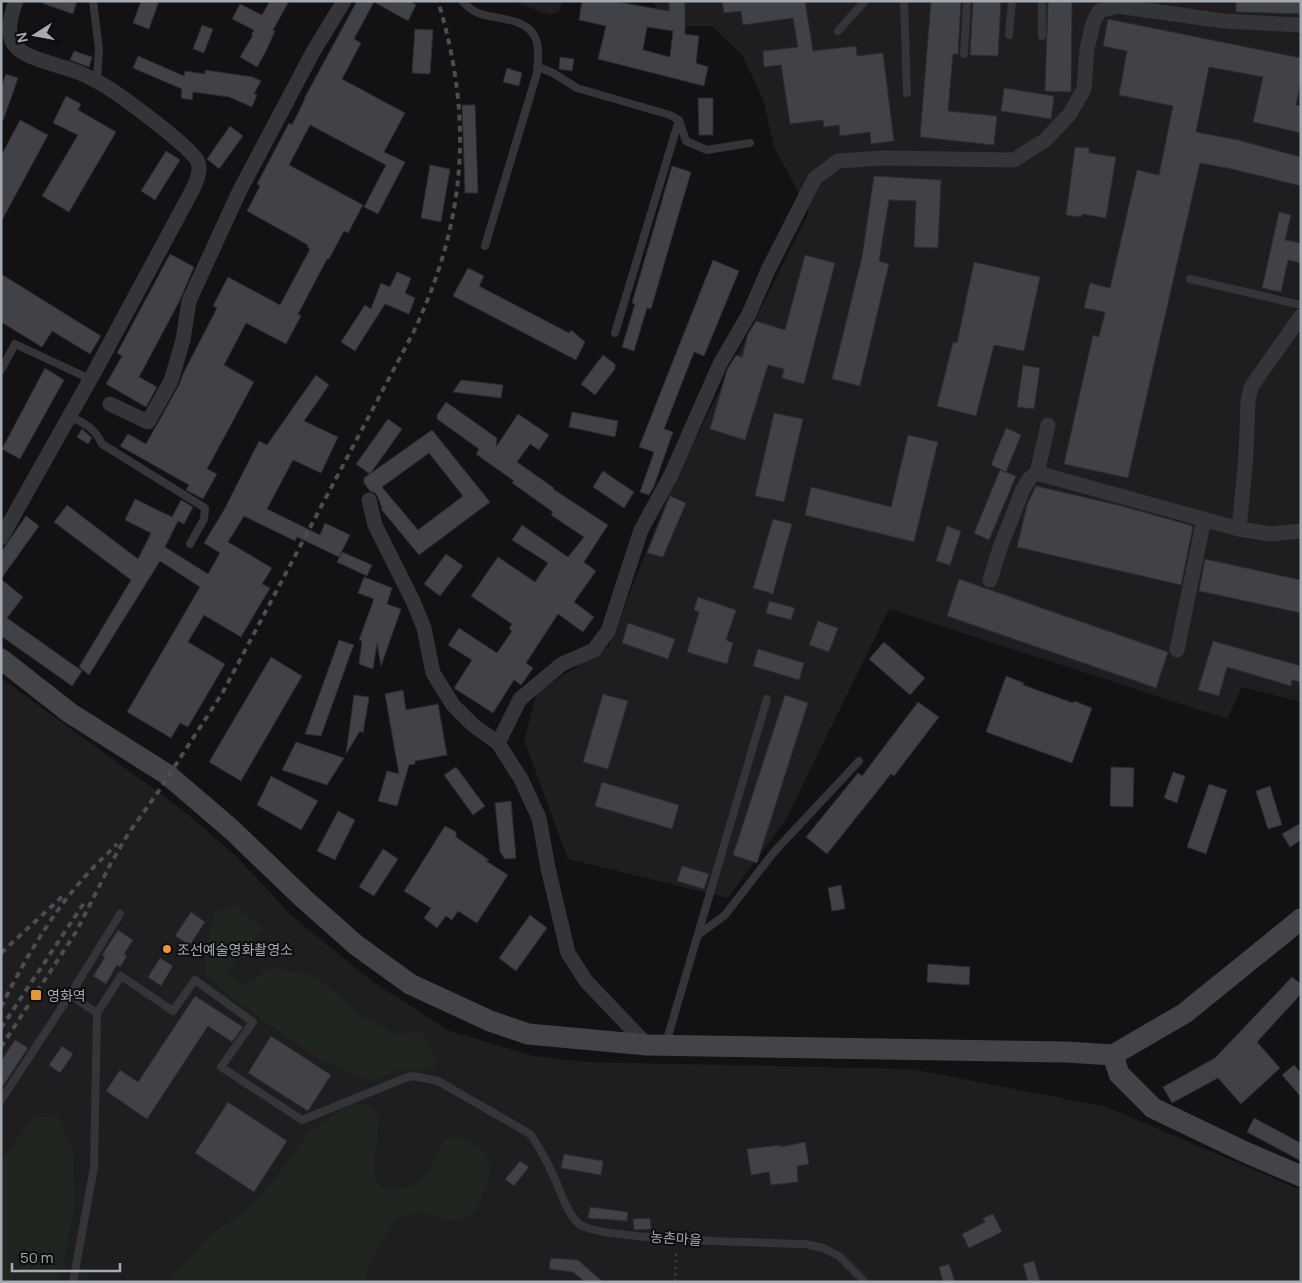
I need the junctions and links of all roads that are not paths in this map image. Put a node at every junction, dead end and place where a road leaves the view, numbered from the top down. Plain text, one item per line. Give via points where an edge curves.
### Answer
1 (16, 1) edge
2 (93, 1) edge
3 (344, 1) edge
4 (462, 1) edge
5 (866, 1) edge
6 (904, 1) edge
7 (967, 1) edge
8 (1012, 1) edge
9 (1042, 1) edge
10 (1301, 25) edge
11 (838, 31) dead end
12 (1009, 35) dead end
13 (1042, 36) dead end
14 (964, 54) dead end
15 (538, 67) junction
16 (97, 82) junction
17 (907, 93) dead end
18 (679, 120) junction
19 (750, 143) dead end
20 (485, 246) dead end
21 (1190, 279) dead end
22 (1301, 305) edge
23 (1301, 316) edge
24 (615, 333) dead end
25 (1, 370) edge
26 (90, 379) junction
27 (110, 404) dead end
28 (70, 416) junction
29 (1048, 425) dead end
30 (1037, 473) junction
31 (369, 500) dead end
32 (1204, 519) junction
33 (1239, 529) junction
34 (1301, 531) edge
35 (1, 538) edge
36 (190, 544) dead end
37 (990, 580) dead end
38 (1177, 650) dead end
39 (1, 659) edge
40 (767, 699) dead end
41 (498, 743) junction
42 (859, 761) dead end
43 (120, 914) dead end
44 (1301, 919) edge
45 (698, 935) junction
46 (70, 995) junction
47 (97, 1013) junction
48 (656, 1045) junction
49 (1113, 1055) junction
50 (1, 1100) edge
51 (1301, 1176) edge
52 (73, 1282) edge
53 (865, 1282) edge

1 - 16 street via 10,16 10,35 15,47
2 - 16 lane via 100,49
3 - 27 street via 312,52 239,192 189,301 183,340 171,380 148,422
4 - 15 lane via 478,13 510,20 527,28 535,37
5 - 11 lane
6 - 17 lane
7 - 14 lane
8 - 12 lane
9 - 13 lane
10 - 41 street via 1224,21 1117,6 1099,11 1087,49 1084,89 1069,115 1044,141 1014,160 883,158 838,161 815,178 768,270 750,314 720,364 670,477 640,530 608,631 594,650 562,664 520,699
15 - 18 lane via 576,88
15 - 20 lane
16 - 26 street via 113,90 184,145 198,161 199,172 194,187
18 - 19 lane via 686,141 707,150
18 - 24 lane
21 - 22 lane
23 - 33 street via 1251,387
25 - 26 lane via 15,344
26 - 28 street
28 - 35 street
28 - 36 lane via 91,427 102,444 205,508 204,520
29 - 30 street
30 - 32 street
30 - 37 street via 1023,489
31 - 41 street via 375,525 424,628 433,674 453,705
32 - 33 street
32 - 38 street
33 - 34 street via 1271,534
39 - 48 street via 70,713 168,776 232,829 356,946 410,984 490,1021 528,1034
40 - 45 lane
41 - 48 street via 521,779 539,818 568,953 586,981
42 - 45 lane via 774,852 725,915
43 - 46 lane
44 - 49 street via 1185,1013
45 - 48 lane
46 - 47 lane
46 - 50 lane
47 - 52 lane via 94,1167
47 - 53 lane, 농촌마을 via 120,976 173,1011 195,980 253,1022 221,1067 302,1120 405,1078 413,1076 438,1081 530,1134 570,1212 585,1228 676,1238 805,1244 839,1256
48 - 49 street
49 - 51 street via 1119,1074 1154,1108

